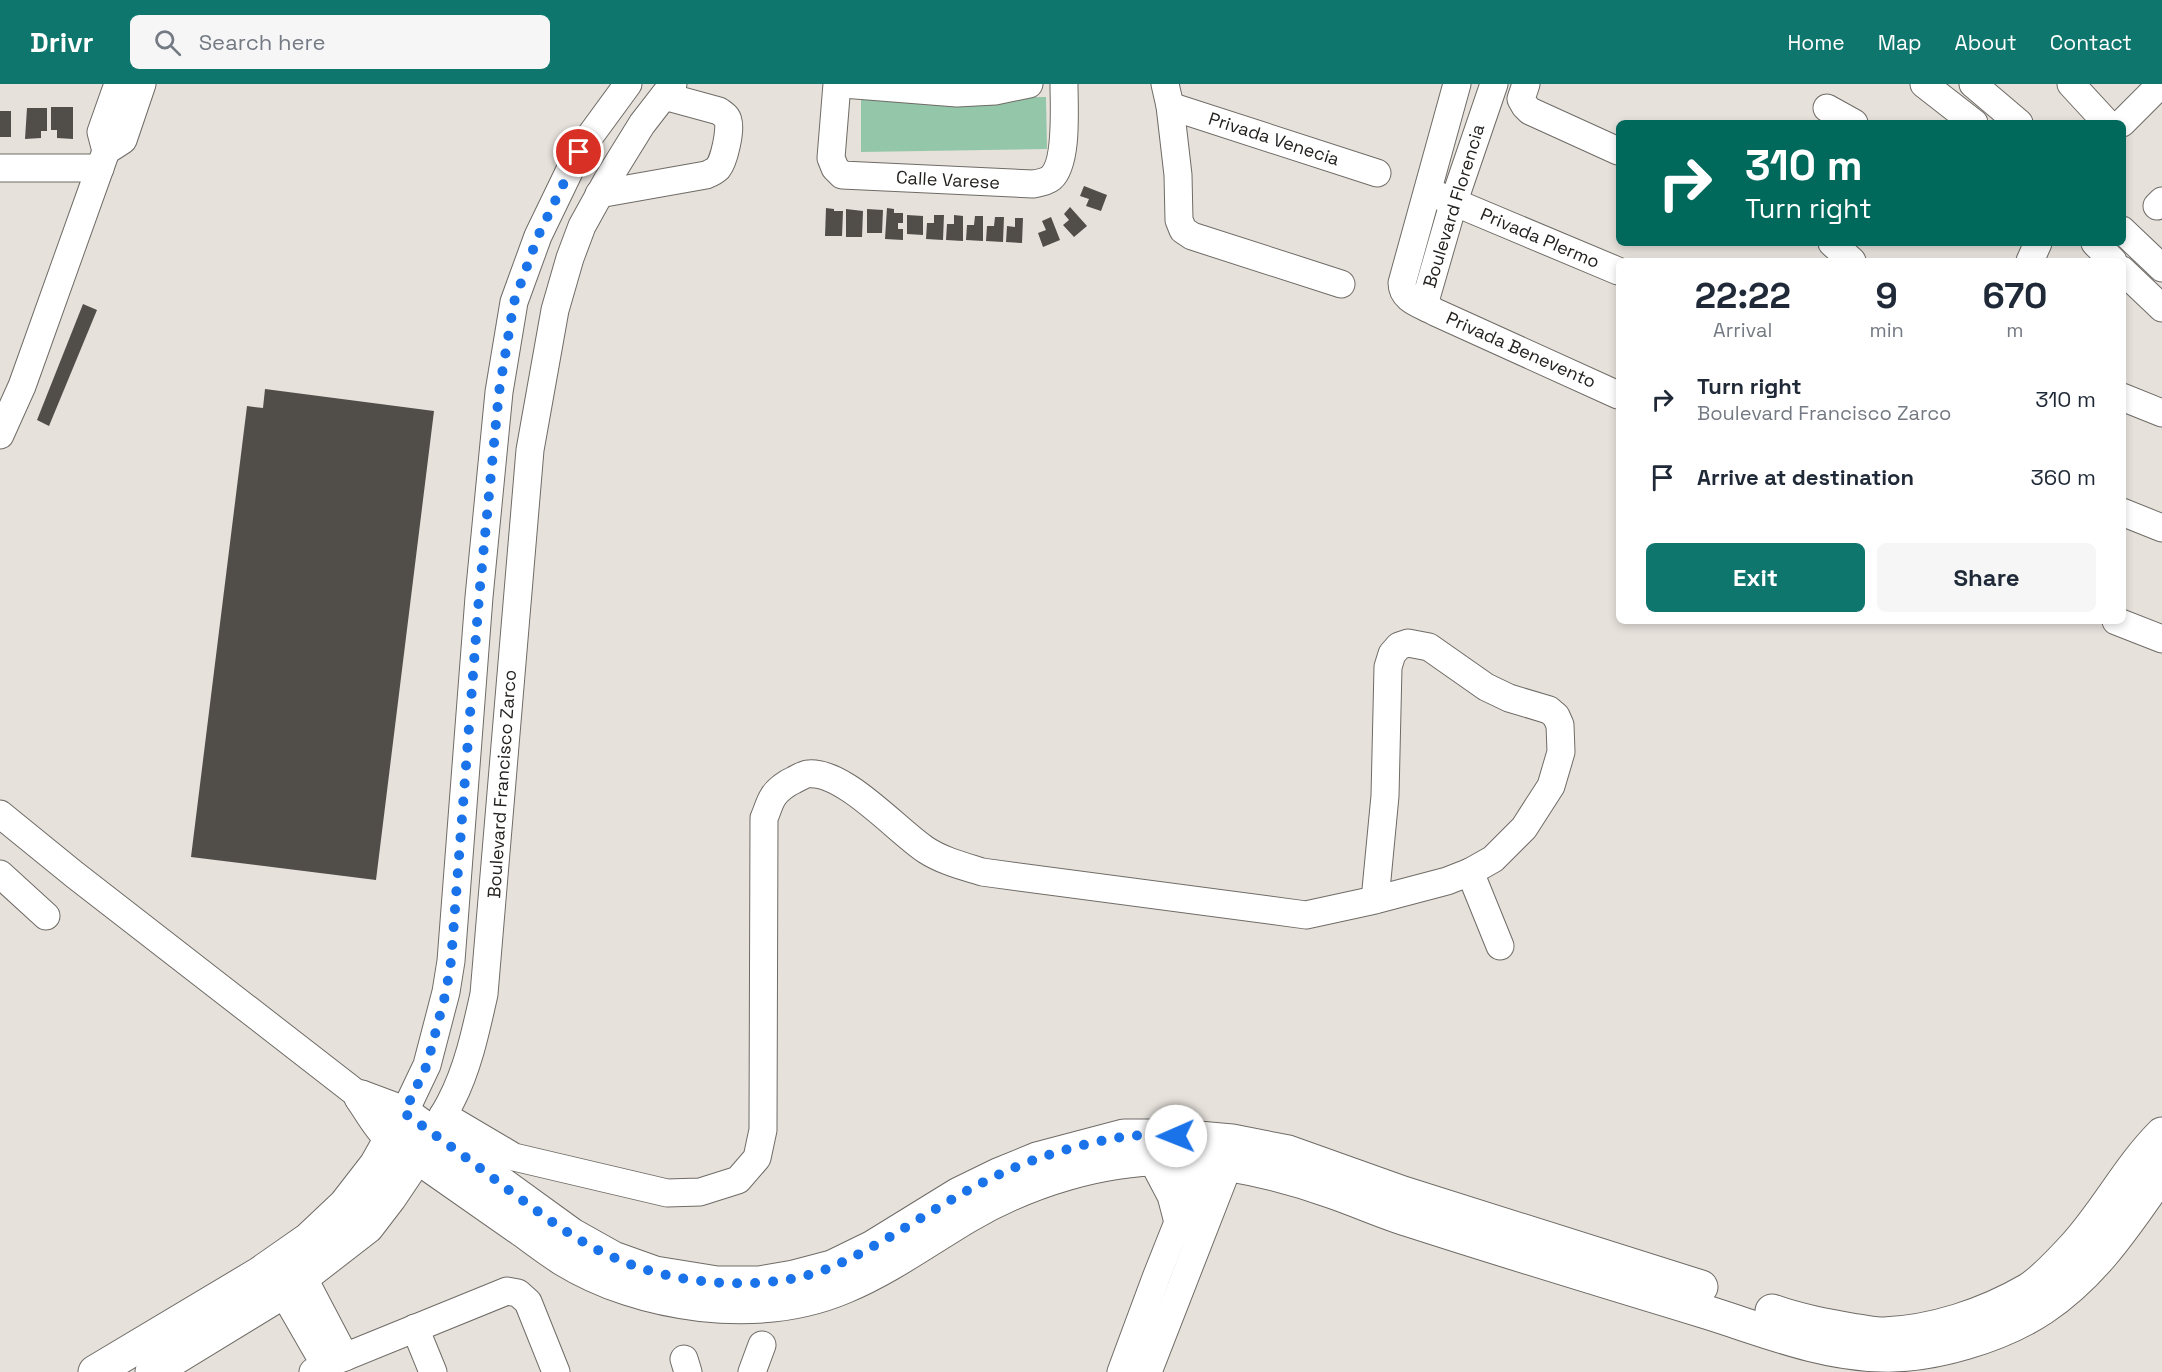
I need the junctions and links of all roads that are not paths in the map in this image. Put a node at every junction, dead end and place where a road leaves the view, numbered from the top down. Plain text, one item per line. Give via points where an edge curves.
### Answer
1 (118, 84) edge
2 (142, 84) edge
3 (628, 84) edge
4 (837, 84) edge
5 (843, 84) edge
6 (1029, 84) edge
7 (1064, 84) edge
8 (1457, 84) edge
9 (1494, 84) edge
10 (1526, 84) edge
11 (1924, 84) edge
12 (1973, 84) edge
13 (2071, 84) edge
14 (2161, 84) edge
15 (668, 90) edge
16 (1168, 95) edge
17 (1827, 108) dead end
18 (1849, 120) edge
19 (1970, 120) edge
20 (2015, 120) edge
21 (2105, 120) edge
22 (2125, 120) edge
23 (1616, 150) edge
24 (103, 159) junction
25 (0, 168) edge
26 (1377, 173) dead end
27 (1427, 192) junction
28 (599, 194) junction
29 (1454, 201) junction
30 (2126, 234) edge
31 (1835, 246) edge
32 (2099, 246) edge
33 (1849, 258) edge
34 (2110, 258) edge
35 (2162, 268) edge
36 (1616, 271) edge
37 (2126, 274) edge
38 (1341, 284) dead end
39 (1424, 305) junction
40 (2162, 308) edge
41 (1616, 393) edge
42 (2126, 399) edge
43 (2162, 413) edge
44 (0, 435) edge
45 (2126, 514) edge
46 (2162, 528) edge
47 (2124, 624) edge
48 (2162, 639) edge
49 (0, 814) edge
50 (1470, 872) junction
51 (0, 874) edge
52 (1375, 900) junction
53 (46, 916) dead end
54 (1500, 946) dead end
55 (361, 1097) joint
56 (398, 1126) junction
57 (2162, 1134) edge
58 (431, 1135) junction
59 (1218, 1151) junction
60 (1155, 1159) junction
61 (2162, 1173) edge
62 (1180, 1218) junction
63 (293, 1284) junction
64 (1676, 1291) junction
65 (415, 1328) junction
66 (762, 1345) dead end
67 (328, 1364) edge
68 (94, 1372) edge
69 (152, 1372) edge
70 (433, 1372) edge
71 (556, 1372) edge
72 (752, 1372) edge
73 (1121, 1372) edge
74 (1148, 1372) edge

1 - 24 street via 101,132
2 - 24 street via 123,140
3 - 56 street, Boulevard Francisco Zarco via 579,152 538,236 514,302 499,392 479,597 451,961 427,1065
4 - 7 street, Calle Varese via 831,158 842,175 1033,184 1049,180 1057,171
5 - 6 street via 957,93
8 - 27 street, Boulevard Florencia
9 - 29 street, Boulevard Florencia
10 - 23 street via 1521,99 1530,111
11 - 19 street
12 - 20 street
13 - 21 street
14 - 22 street
15 - 28 street, Boulevard Francisco Zarco
15 - 28 street via 725,115 729,131 722,162 712,172
16 - 26 street, Privada Venecia
16 - 38 street, Privada Venecia via 1183,230
17 - 18 street
24 - 25 street
24 - 44 street via 22,386
27 - 29 street, Privada Plermo
27 - 39 street, Boulevard Florencia via 1402,283 1407,296
28 - 58 street, Boulevard Francisco Zarco via 582,226 555,310 530,450 484,994 462,1077
29 - 36 street, Privada Plermo
29 - 39 street, Boulevard Florencia
30 - 35 street
31 - 33 street
32 - 34 street
37 - 40 street
39 - 41 street, Privada Benevento
42 - 43 street
45 - 46 street
47 - 48 street
49 - 55 street
50 - 52 street
50 - 52 street via 1493,859 1524,828 1551,786 1561,752 1560,725 1549,710 1509,698 1486,687 1429,647 1408,643 1392,654 1388,667 1385,796
50 - 54 street
51 - 53 street
52 - 58 street via 1306,915 982,872 928,852 859,795 823,776 807,774 789,782 773,796 764,818 763,1130 757,1158 738,1180 700,1192 667,1193
55 - 56 main road
56 - 58 main road
56 - 68 main road, Boulevard Francisco Zarco via 376,1165 345,1205 309,1239 259,1274
57 - 64 main road via 2074,1248 2029,1289 1952,1322 1882,1334 1795,1319
58 - 59 main road via 572,1235 613,1258 655,1273 717,1283 759,1283 832,1267 998,1175 1037,1159 1124,1136 1176,1136
58 - 60 main road via 566,1261 649,1296 715,1306 761,1307 840,1289 884,1268 971,1214 1045,1181 1086,1169
58 - 63 main road, Boulevard Francisco Zarco via 367,1227
59 - 60 main road
59 - 62 street
59 - 64 main road via 1288,1152
59 - 74 street
60 - 62 main road via 1174,1195
61 - 64 main road via 2092,1267 2042,1309 1989,1335 1939,1350 1882,1355 1816,1347
62 - 73 street
63 - 67 street
63 - 69 main road, Boulevard Francisco Zarco
65 - 67 street
65 - 70 street
65 - 71 street via 507,1291 518,1293 528,1302
66 - 72 street

